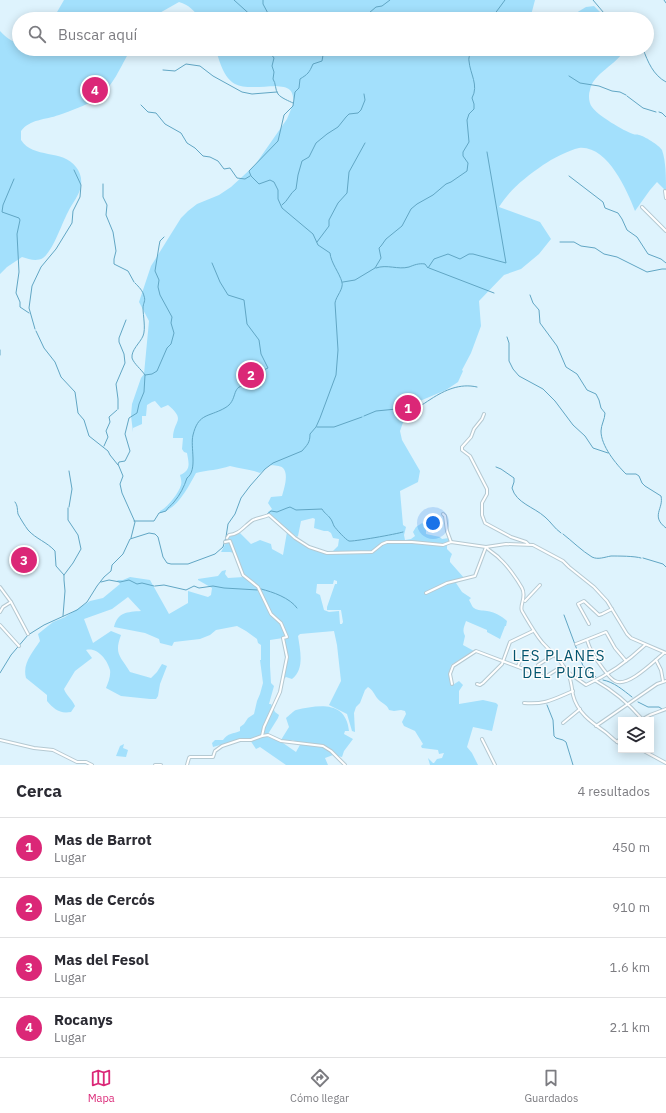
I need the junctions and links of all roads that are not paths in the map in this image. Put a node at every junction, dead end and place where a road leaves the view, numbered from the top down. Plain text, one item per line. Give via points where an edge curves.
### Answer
1 (665, 191) dead end
2 (666, 198) edge
3 (642, 207) dead end
4 (666, 230) edge
5 (484, 414) dead end
6 (444, 515) dead end
7 (227, 538) dead end
8 (225, 542) dead end
9 (451, 542) junction
10 (528, 544) junction
11 (486, 547) junction
12 (463, 575) dead end
13 (465, 579) junction
14 (540, 585) dead end
15 (0, 587) edge
16 (426, 593) dead end
17 (11, 602) junction
18 (524, 602) junction
19 (612, 609) junction
20 (0, 612) edge
21 (589, 624) dead end
22 (0, 625) edge
23 (533, 631) junction
24 (28, 634) dead end
25 (587, 640) junction
26 (576, 644) dead end
27 (645, 645) junction
28 (19, 646) dead end
29 (665, 653) edge
30 (530, 654) dead end
31 (554, 655) junction
32 (656, 660) junction
33 (504, 661) junction
34 (626, 661) junction
35 (538, 665) dead end
36 (518, 666) junction
37 (564, 667) junction
38 (567, 672) junction
39 (608, 674) junction
40 (596, 681) junction
41 (665, 682) edge
42 (452, 684) dead end
43 (477, 684) dead end
44 (573, 691) junction
45 (524, 703) dead end
46 (629, 704) junction
47 (580, 709) junction
48 (666, 709) edge
49 (639, 717) edge
50 (648, 717) edge
51 (563, 723) dead end
52 (596, 726) junction
53 (262, 736) junction
54 (482, 739) dead end
55 (0, 740) edge
56 (617, 742) edge
57 (648, 753) edge
58 (666, 763) edge
59 (92, 765) edge
60 (155, 765) edge
61 (161, 765) edge
62 (187, 765) edge
63 (345, 765) edge
64 (495, 765) edge

1 - 2 street
3 - 4 street
5 - 10 street via 471,437 462,446 487,489 482,503 483,519 488,526
6 - 9 street
7 - 9 street via 252,521 269,515 295,538 309,547 327,553 372,552 387,542 443,545
8 - 53 street via 230,541 243,575 258,587 271,614 281,623 287,637 283,638 287,657 280,692
9 - 11 street
10 - 11 street
10 - 19 street via 563,561 594,587
11 - 13 street via 475,576
11 - 18 street via 502,560 512,573 524,591
12 - 13 street
13 - 16 street
14 - 18 street
15 - 17 street
17 - 20 street
17 - 24 street
18 - 23 street via 521,608
19 - 21 street via 596,614 584,602 578,604
19 - 27 street via 627,634
22 - 28 street
23 - 31 street
23 - 33 street via 510,642
25 - 26 street
25 - 34 street via 606,632
25 - 39 street via 593,654
27 - 29 street
27 - 34 street
29 - 32 street
30 - 36 street via 524,656
31 - 35 street
31 - 37 street
32 - 39 street via 638,675 624,682 615,681
32 - 41 street
33 - 36 street
33 - 42 street via 476,651 453,666 450,674
33 - 43 street via 483,683
34 - 39 street
36 - 37 street via 545,677
37 - 38 street
38 - 40 street via 586,685
38 - 44 street
39 - 40 street
40 - 46 street
41 - 46 street
44 - 45 street via 545,703
44 - 47 street
46 - 49 street
46 - 52 street
47 - 51 street
47 - 52 street
48 - 50 street
52 - 56 street
53 - 62 street via 220,747 213,757 190,757
53 - 63 street via 323,746 331,750
54 - 64 street
55 - 59 street via 53,750 77,762
57 - 58 street
60 - 61 street

